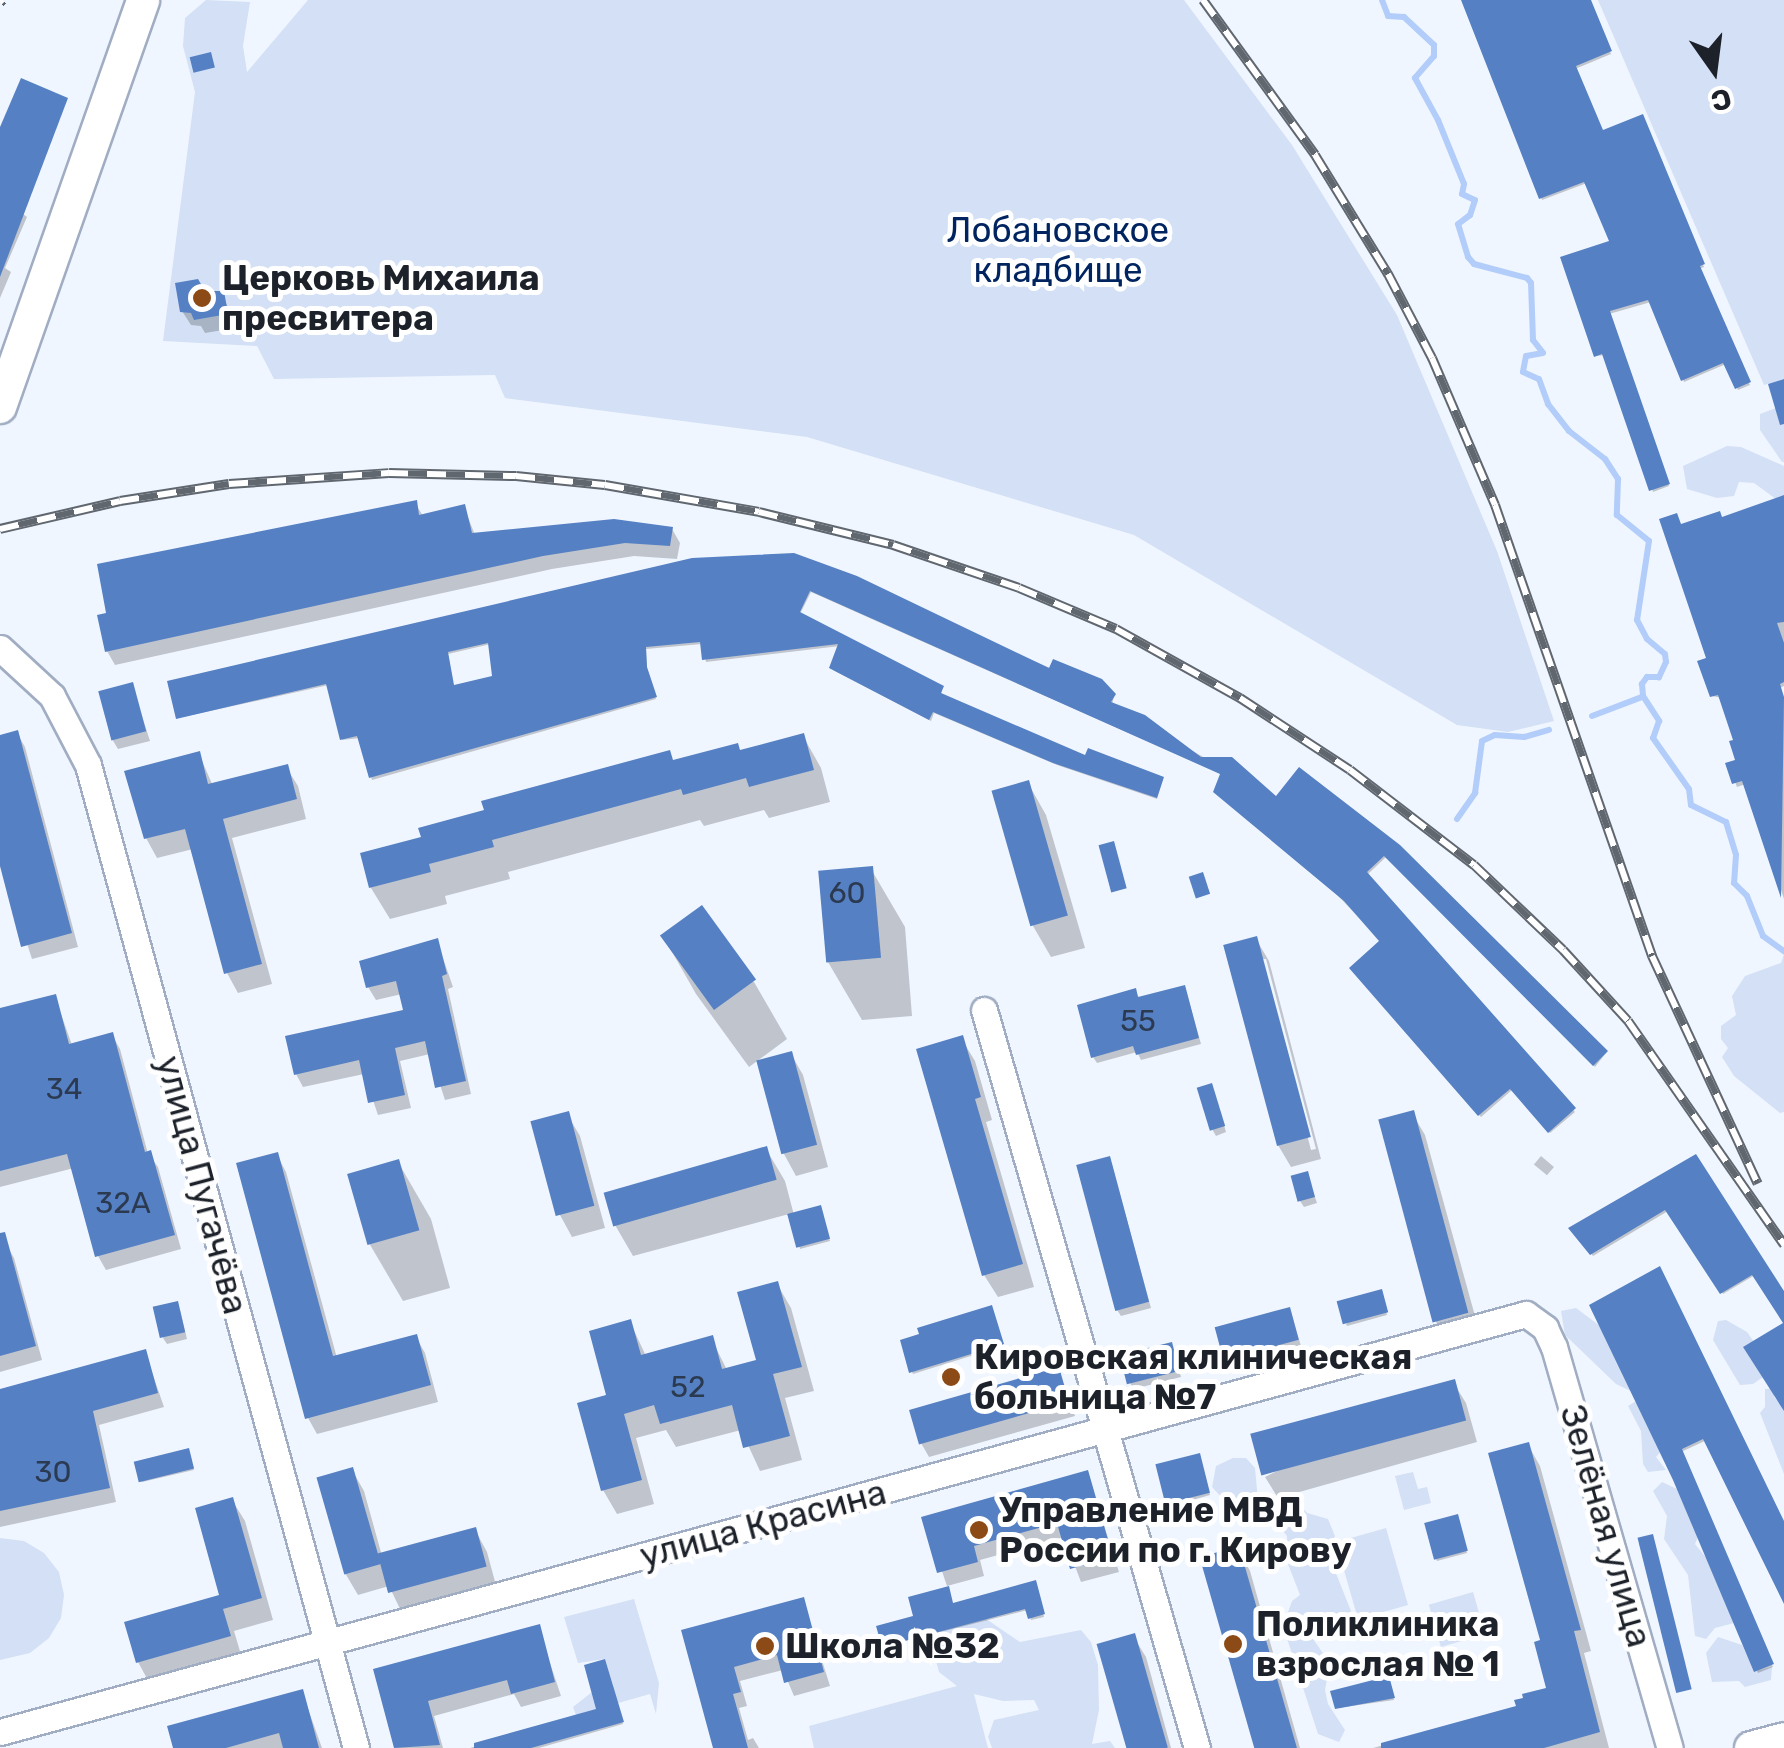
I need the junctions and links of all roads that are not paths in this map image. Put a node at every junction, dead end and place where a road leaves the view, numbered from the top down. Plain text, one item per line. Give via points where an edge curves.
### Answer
1 (143, 0) edge
2 (0, 407) edge
3 (0, 648) edge
4 (984, 1010) dead end
5 (1526, 1314) joint
6 (1108, 1430) junction
7 (326, 1642) junction
8 (0, 1732) edge
9 (1784, 1739) edge
10 (356, 1748) edge
11 (1197, 1748) edge
12 (1670, 1748) edge
13 (1751, 1748) edge

1 - 2 main road
3 - 7 street, улица Пугачёва via 52,696 88,766
4 - 6 street
5 - 6 street, улица Красина
5 - 12 street, Зелёная улица via 1545,1328 1554,1347
6 - 7 street, улица Красина
6 - 11 street
7 - 8 street, улица Красина
7 - 10 street, улица Пугачёва
9 - 13 main road

